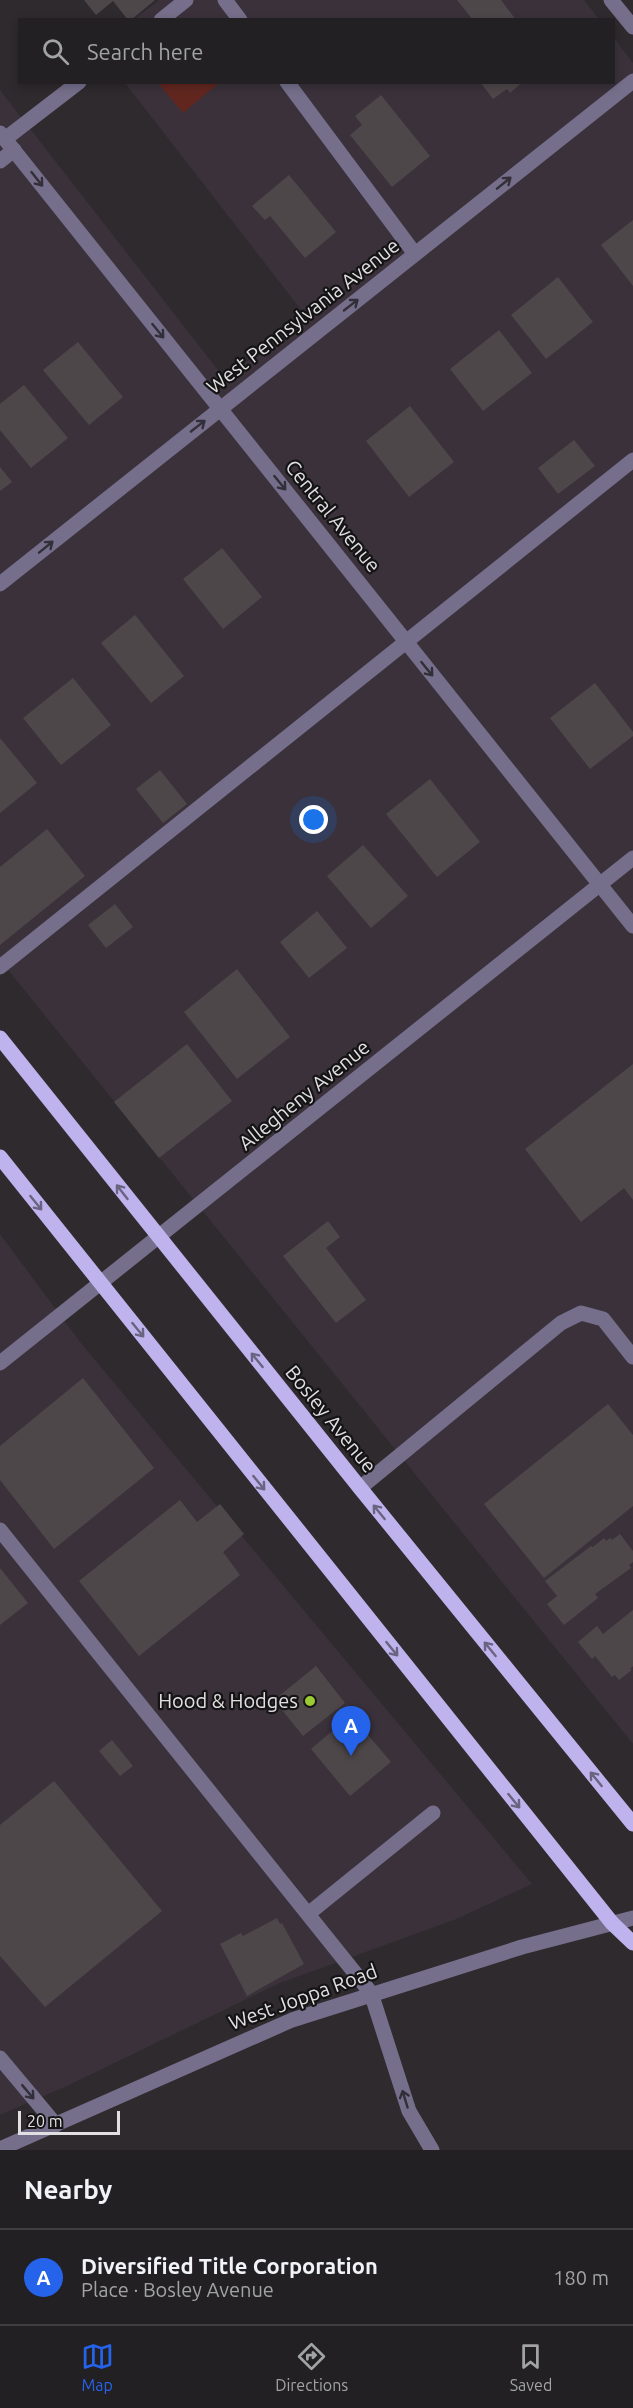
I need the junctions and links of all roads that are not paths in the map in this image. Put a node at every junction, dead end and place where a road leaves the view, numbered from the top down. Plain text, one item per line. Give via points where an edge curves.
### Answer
1 (186, 0) edge
2 (225, 0) edge
3 (611, 0) edge
4 (164, 18) edge
5 (238, 18) edge
6 (633, 27) edge
7 (633, 81) edge
8 (77, 84) edge
9 (288, 84) edge
10 (6, 141) edge
11 (0, 161) edge
12 (415, 254) junction
13 (220, 409) junction
14 (633, 460) edge
15 (0, 584) edge
16 (405, 640) junction
17 (633, 858) edge
18 (600, 885) junction
19 (633, 926) edge
20 (0, 967) edge
21 (0, 1038) edge
22 (0, 1157) edge
23 (159, 1238) junction
24 (101, 1284) junction
25 (633, 1357) edge
26 (0, 1363) edge
27 (360, 1488) junction
28 (0, 1530) edge
29 (433, 1813) dead end
30 (633, 1824) edge
31 (308, 1914) junction
32 (633, 1918) edge
33 (612, 1923) junction
34 (633, 1943) edge
35 (371, 1993) junction
36 (0, 2058) edge
37 (56, 2125) junction
38 (9, 2147) edge
39 (432, 2150) edge

1 - 4 street
2 - 5 street
3 - 6 street
12 -> 7 street, West Pennsylvania Avenue
8 - 10 street
9 - 12 street
10 - 11 street
10 -> 13 street, Central Avenue
13 -> 12 street, West Pennsylvania Avenue
15 -> 13 street, West Pennsylvania Avenue
13 -> 16 street, Central Avenue
14 - 16 street
16 -> 18 street, Central Avenue
16 - 20 street
17 - 18 street, Allegheny Avenue
18 - 19 street, Central Avenue
18 - 23 street, Allegheny Avenue
23 -> 21 main road, Bosley Avenue
22 -> 24 main road
23 - 24 street, Allegheny Avenue
27 -> 23 main road, Bosley Avenue
24 - 26 street, Allegheny Avenue
24 -> 33 main road
25 - 27 street via 603,1319 581,1313 561,1323
30 -> 27 main road, Bosley Avenue
28 - 31 street
29 - 31 street
31 - 35 street
32 - 33 street, West Joppa Road
33 - 34 main road
33 - 35 street, West Joppa Road
35 - 37 street, West Joppa Road via 292,2020
39 -> 35 street via 408,2111
36 -> 37 street
37 - 38 street, West Joppa Road

